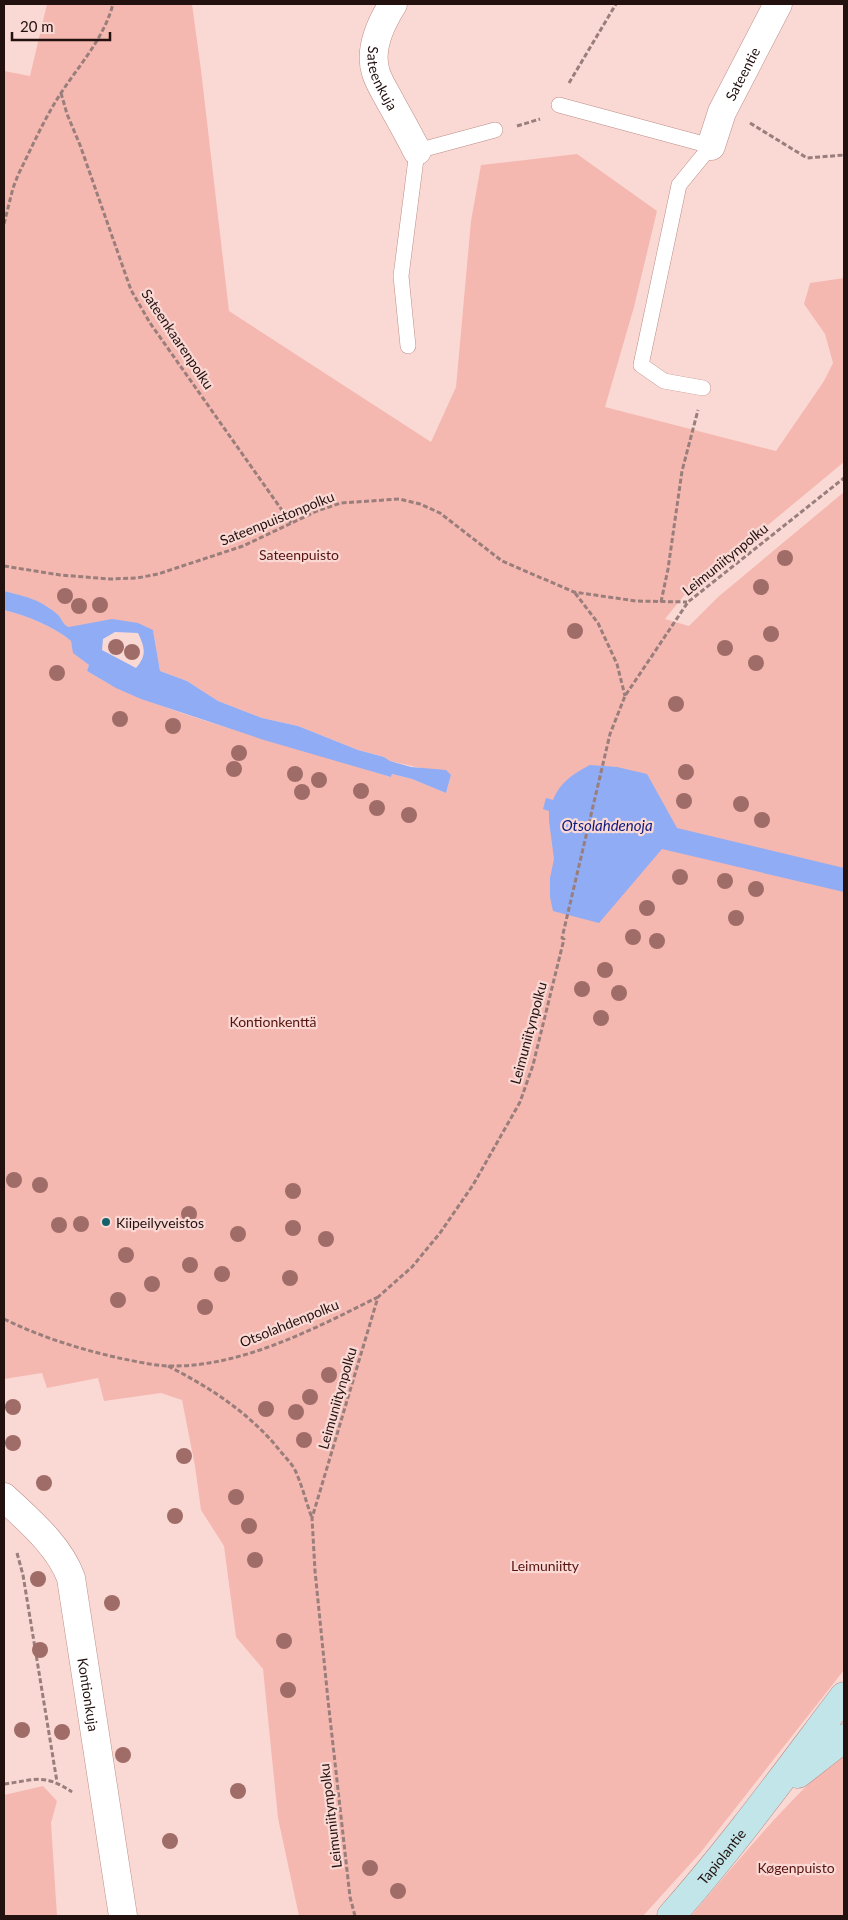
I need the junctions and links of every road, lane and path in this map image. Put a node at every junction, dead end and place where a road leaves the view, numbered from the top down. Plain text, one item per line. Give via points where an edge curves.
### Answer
1 (113, 4) edge
2 (393, 4) edge
3 (778, 4) edge
4 (61, 93) junction
5 (559, 105) dead end
6 (722, 112) junction
7 (495, 130) dead end
8 (711, 146) junction
9 (417, 150) junction
10 (844, 155) edge
11 (4, 224) edge
12 (408, 346) dead end
13 (703, 388) joint
14 (844, 478) edge
15 (291, 523) junction
16 (4, 566) edge
17 (574, 592) junction
18 (662, 602) junction
19 (688, 602) junction
20 (625, 696) junction
21 (378, 1297) junction
22 (4, 1320) edge
23 (167, 1366) junction
24 (4, 1496) edge
25 (312, 1518) junction
26 (17, 1551) dead end
27 (844, 1696) edge
28 (844, 1738) edge
29 (57, 1782) junction
30 (4, 1784) edge
31 (769, 1796) junction
32 (107, 1815) junction
33 (123, 1916) edge
34 (355, 1916) edge
35 (671, 1916) edge

1 - 4 path via 90,53
2 - 9 street, Sateenkuja via 376,40 375,71
3 - 6 street, Sateentie
4 - 11 path via 18,174
4 - 15 path, Sateenkaarenpolku via 131,290 150,323
5 - 8 lane
6 - 8 street, Sateentie
6 - 10 path via 741,118 807,158
7 - 9 lane
8 - 13 lane via 679,185 641,365 664,381
9 - 12 lane via 401,276
13 - 18 path via 682,471
14 - 19 path, Leimuniitynpolku
15 - 16 path, Sateenpuistonpolku via 243,546 137,578 60,575
15 - 17 path, Sateenpuistonpolku via 341,503 399,499 420,504 440,513 502,561
17 - 18 path, Sateenpuistonpolku
17 - 20 path via 598,623 617,664
18 - 19 path, Sateenpuistonpolku
19 - 20 path, Leimuniitynpolku
20 - 21 path, Leimuniitynpolku via 610,734 564,939 533,1064 520,1102 481,1172 445,1226 412,1267
21 - 23 path, Otsolahdenpolku via 254,1352 222,1360
21 - 25 path, Leimuniitynpolku
22 - 23 path, Otsolahdenpolku via 85,1350
23 - 25 path via 218,1394 267,1436 295,1469
24 - 32 street, Kontionkuja via 51,1546 67,1566 71,1578
25 - 34 path, Leimuniitynpolku via 328,1700 350,1897
26 - 29 path
27 - 31 main road, Tapiolantie
28 - 31 main road, Tapiolantie
29 - 30 path via 46,1779
29 - 32 path
31 - 35 main road, Tapiolantie
32 - 33 street, Kontionkuja

